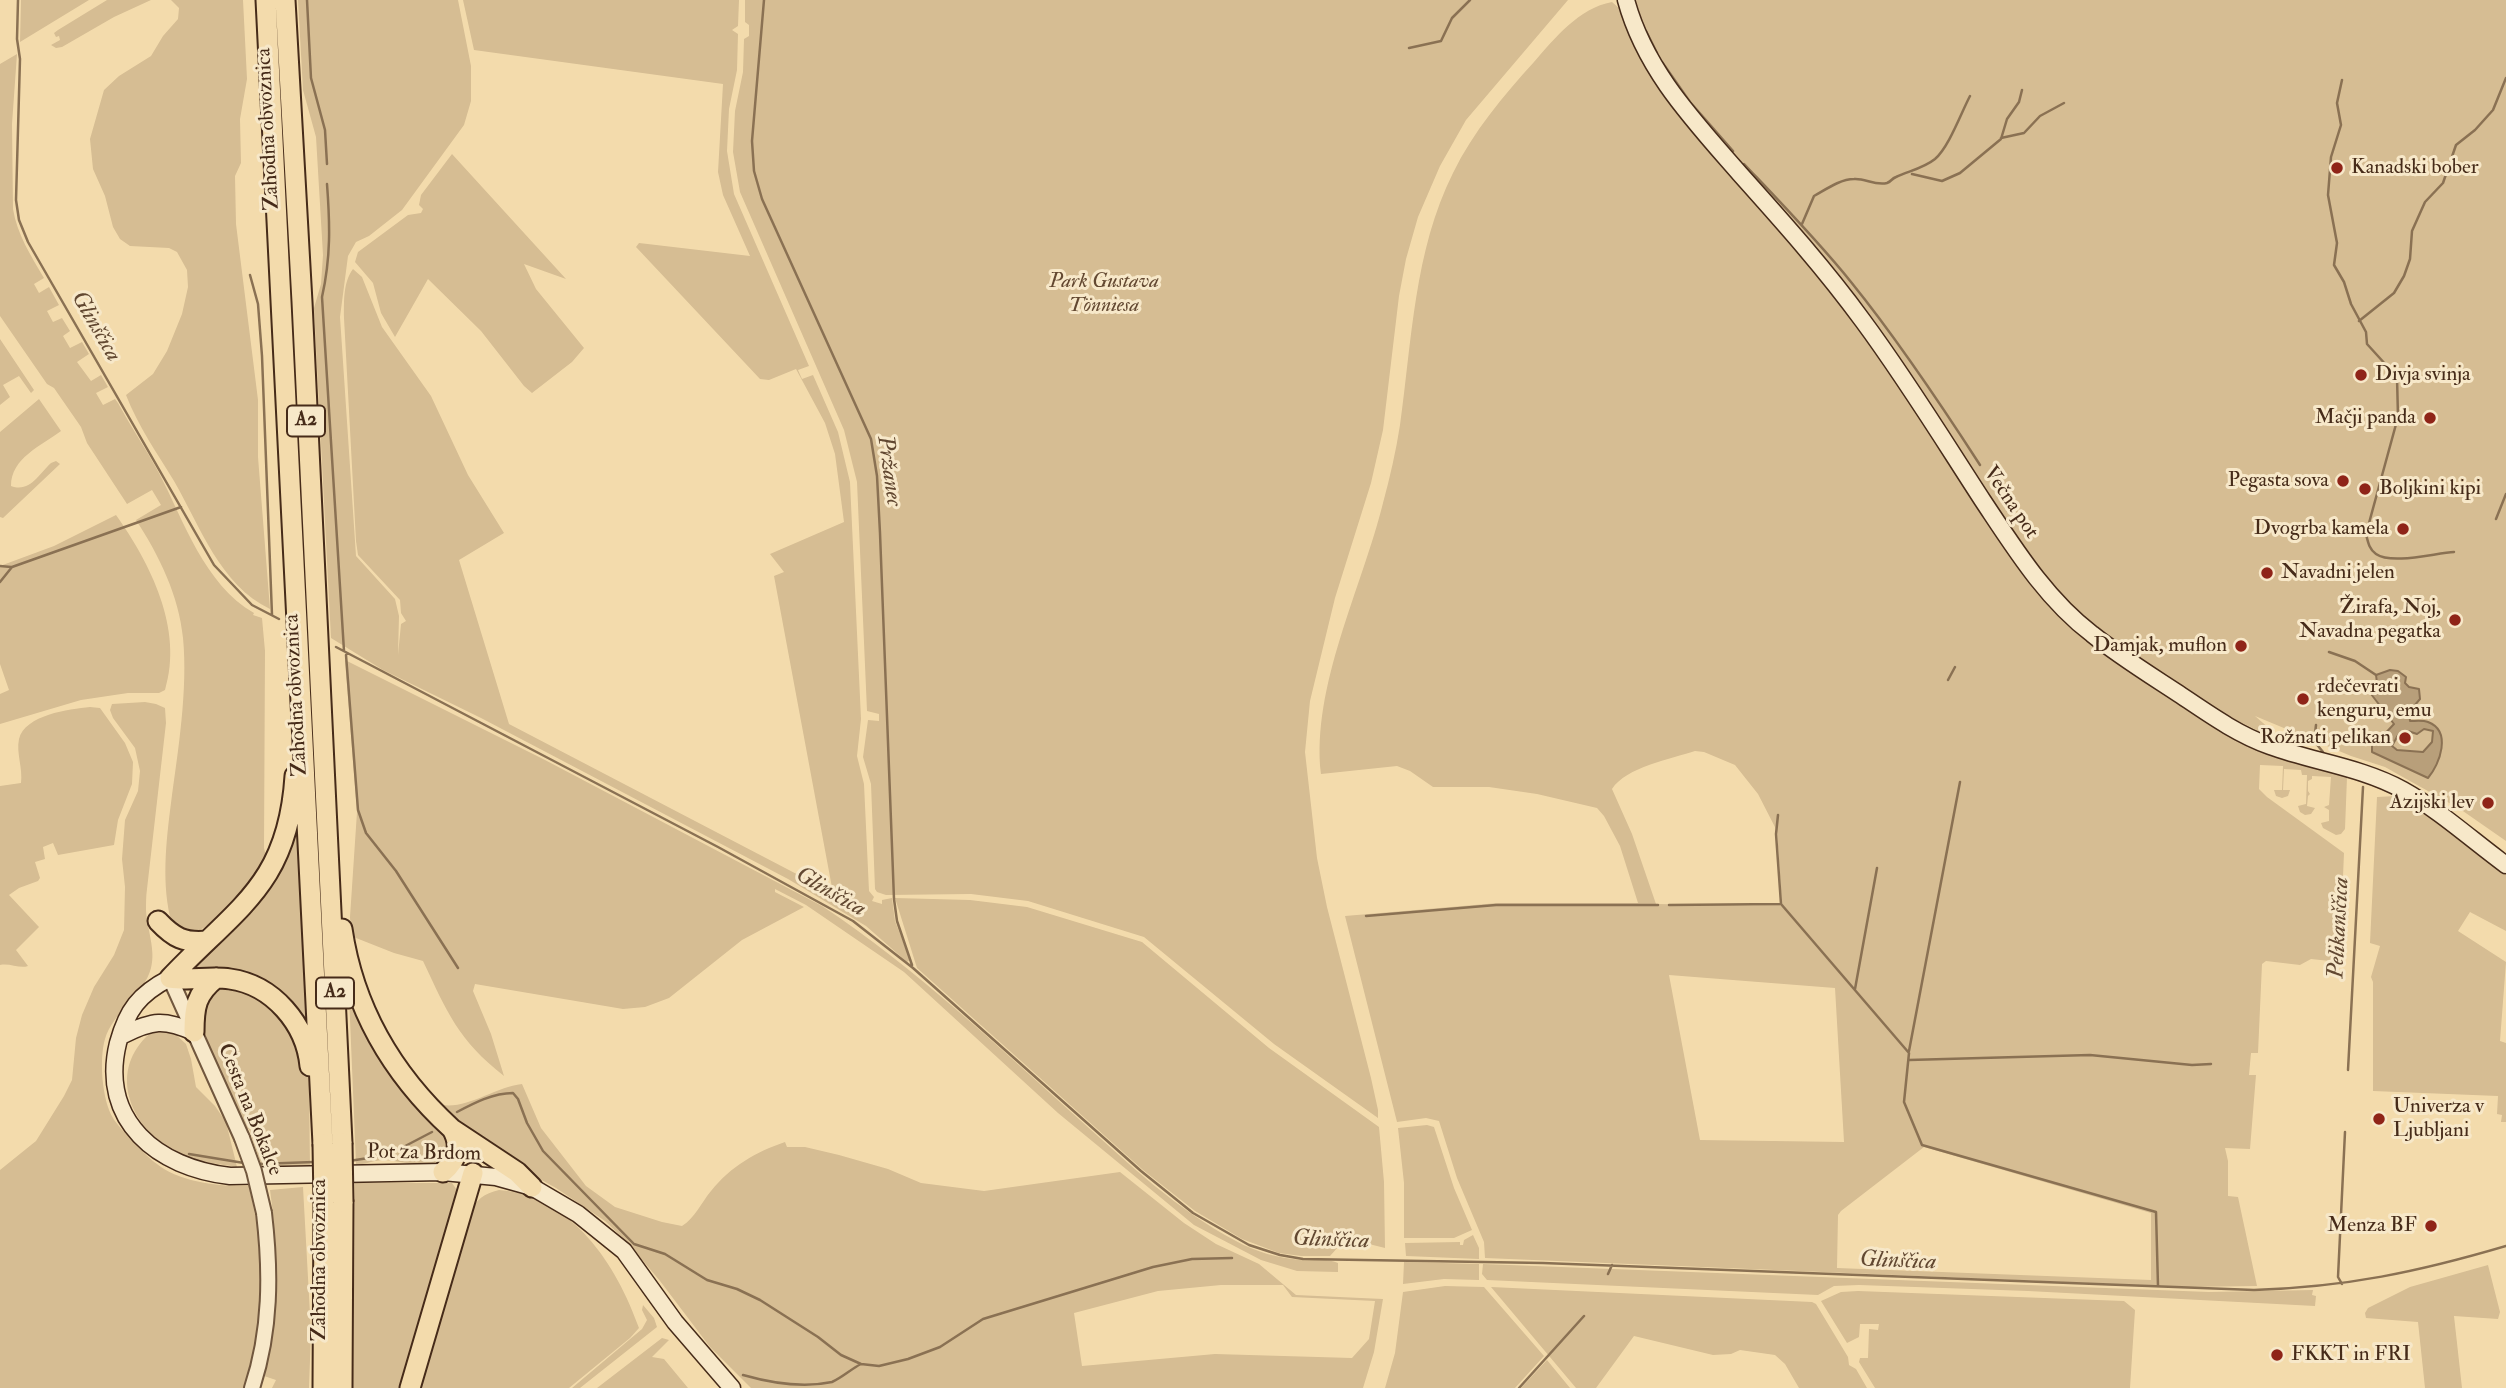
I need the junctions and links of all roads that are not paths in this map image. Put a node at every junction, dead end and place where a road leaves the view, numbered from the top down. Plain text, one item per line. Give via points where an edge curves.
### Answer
1 (266, 0) edge
2 (285, 0) edge
3 (1626, 0) edge
4 (302, 717) junction
5 (327, 843) junction
6 (2506, 865) edge
7 (158, 921) dead end
8 (207, 941) junction
9 (170, 978) junction
10 (216, 978) junction
11 (194, 1032) junction
12 (121, 1038) junction
13 (320, 1092) junction
14 (452, 1129) junction
15 (332, 1143) junction
16 (443, 1172) junction
17 (473, 1174) junction
18 (532, 1186) junction
19 (334, 1202) junction
20 (252, 1388) edge
21 (323, 1388) edge
22 (342, 1388) edge
23 (410, 1388) edge
24 (732, 1388) edge

1 - 4 highway, Zahodna obvoznica / A2
2 - 5 highway, Zahodna obvoznica / A2
3 - 6 main road, Večna pot via 1636,33 1662,80 1851,304 2017,552 2066,611 2128,661 2219,721 2270,746 2351,768 2399,788
4 - 8 highway via 295,745 294,797 276,860 252,897
4 - 13 highway, Zahodna obvoznica / A2
5 - 14 highway via 337,869 349,966 367,1016 403,1078
5 - 15 highway, Zahodna obvoznica / A2
7 - 8 highway via 178,939
8 - 9 highway
9 - 10 highway
9 - 11 street, Cesta na Bokalce
9 - 12 main road
10 - 11 highway via 197,998
10 - 13 highway via 256,987 286,1010 301,1033
11 - 12 main road via 162,1021
11 - 20 street, Cesta na Bokalce, bridge via 243,1138 264,1213 268,1298
12 - 16 main road, Pot za Brdom via 115,1073 124,1114 146,1143 177,1163 212,1174 246,1177
13 - 15 highway, Zahodna obvoznica / A2
14 - 16 highway via 457,1152
14 - 18 highway
15 - 19 highway, Zahodna obvoznica / A2, bridge
16 - 17 main road, Pot za Brdom
17 - 18 main road, Pot za Brdom
17 - 23 highway
18 - 24 main road, Pot za Brdom via 587,1220 624,1251 675,1322
19 - 21 highway, Zahodna obvoznica / A2
19 - 22 highway, Zahodna obvoznica / A2

